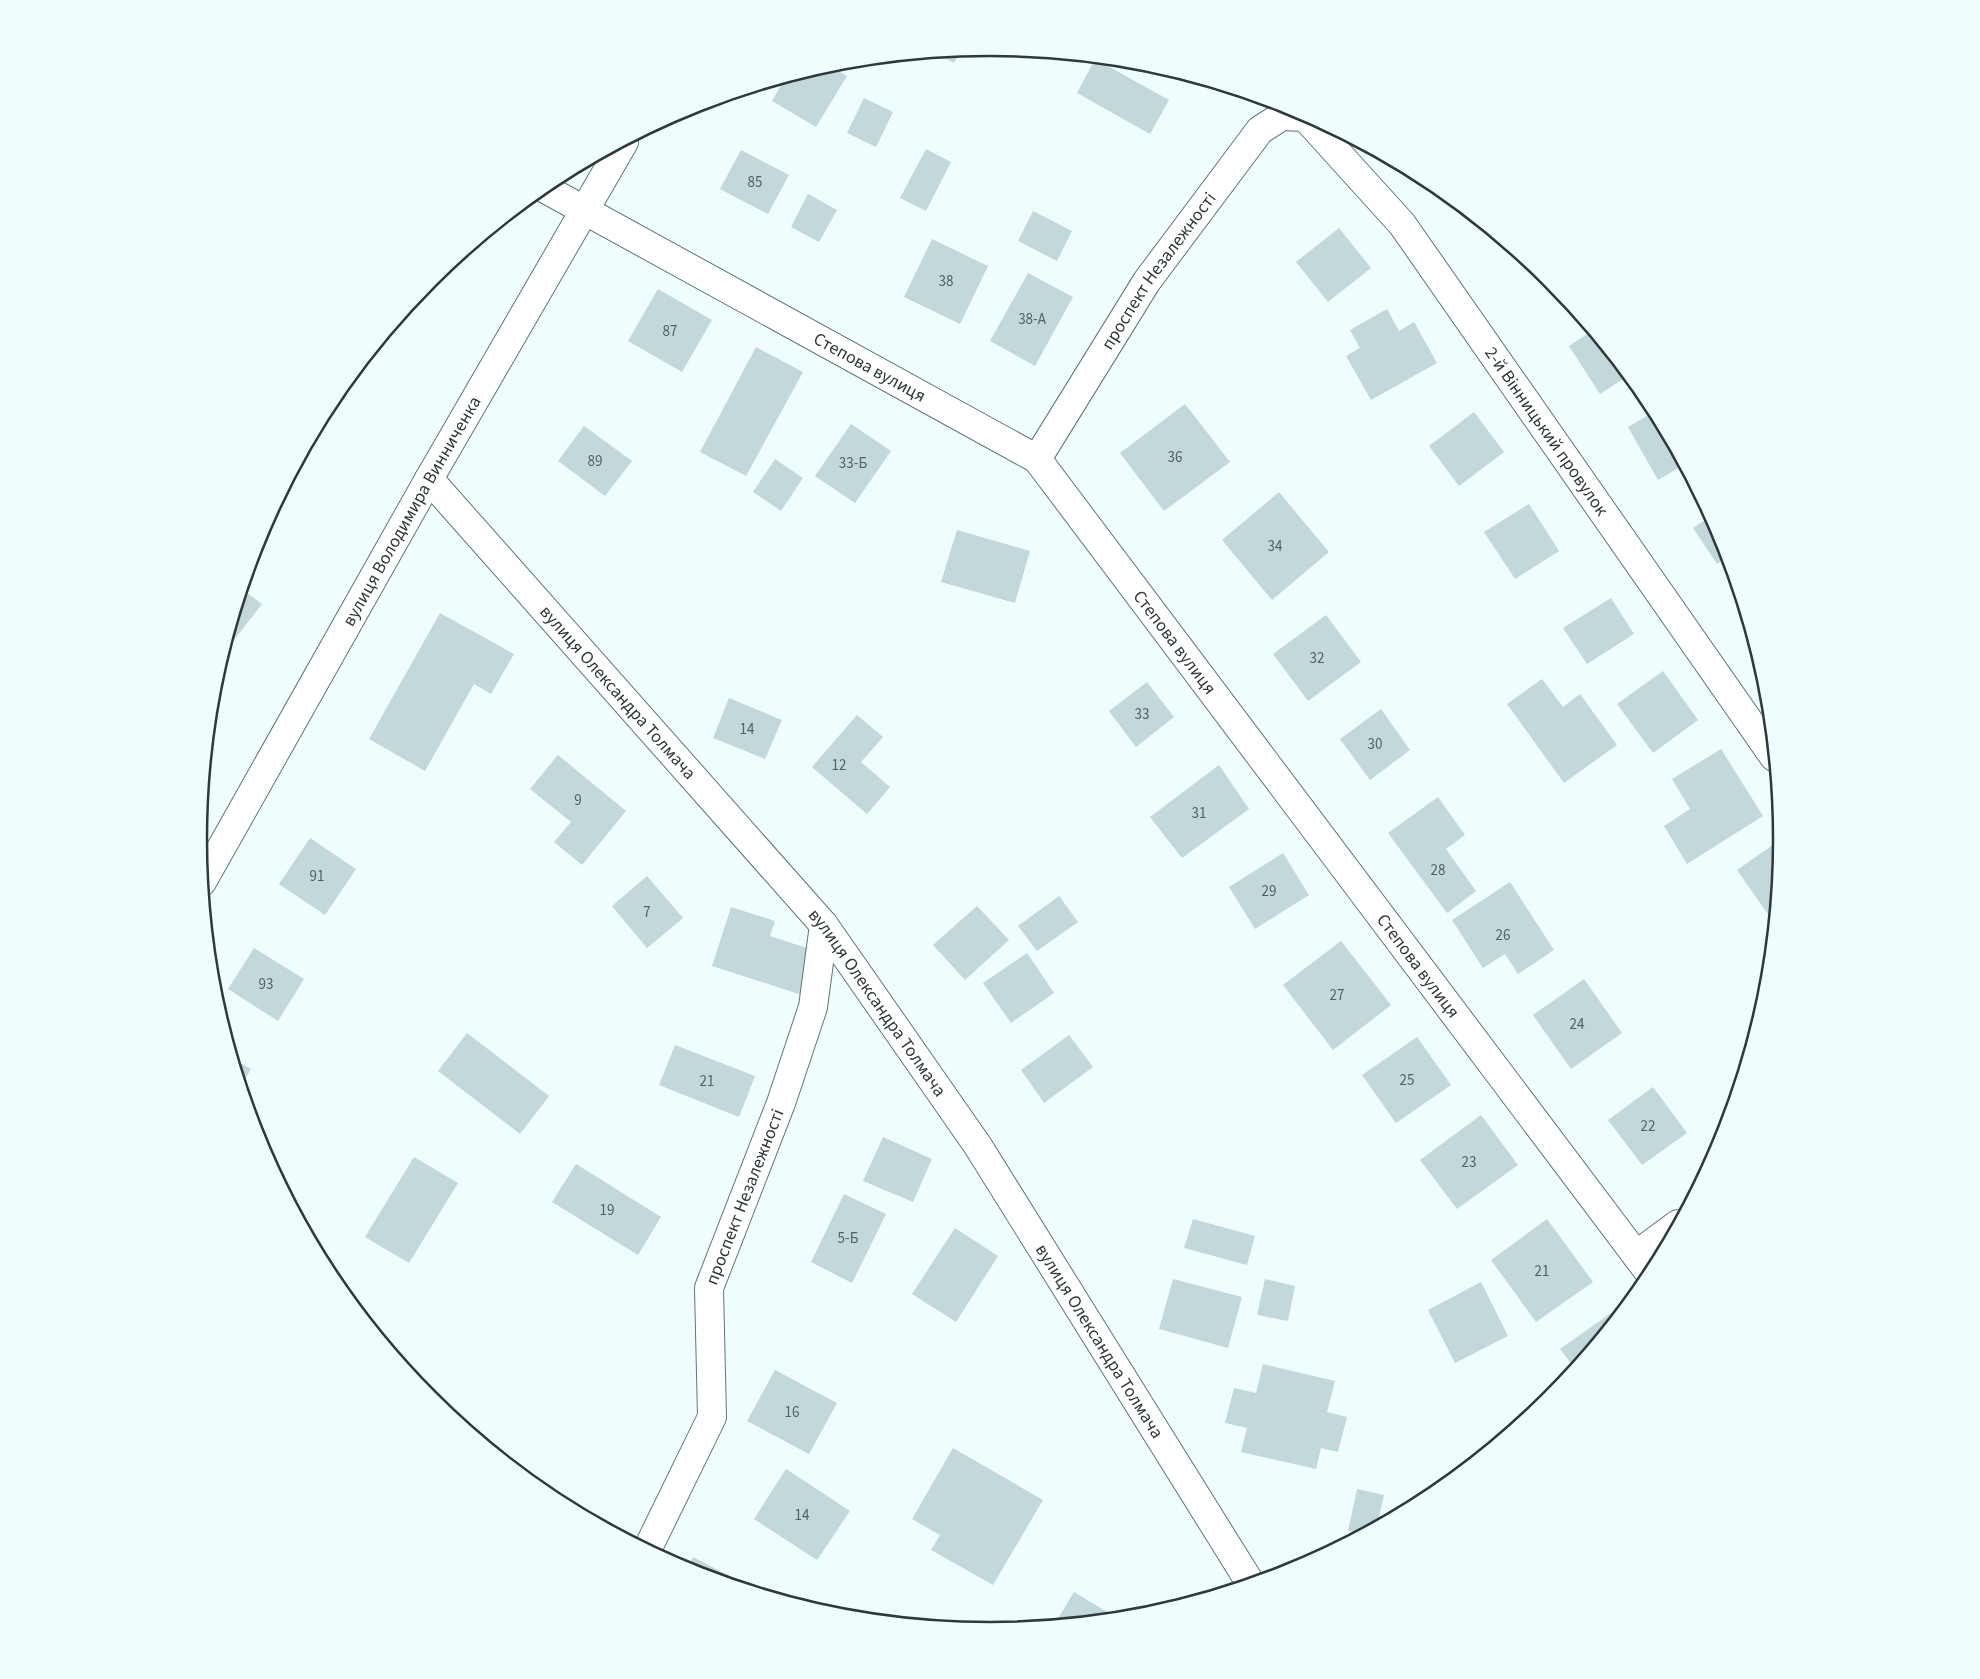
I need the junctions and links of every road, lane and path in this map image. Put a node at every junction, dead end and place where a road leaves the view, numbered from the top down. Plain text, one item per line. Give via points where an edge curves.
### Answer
1 (1291, 116) edge
2 (1314, 127) edge
3 (619, 150) edge
4 (550, 191) edge
5 (584, 210) junction
6 (1037, 458) junction
7 (429, 479) junction
8 (1768, 749) edge
9 (208, 872) edge
10 (824, 925) junction
11 (1658, 1248) edge
12 (1643, 1265) edge
13 (650, 1545) edge
14 (1248, 1579) edge

1 - 6 street, проспект Незалежності via 1282,116 1260,130 1147,281
2 - 8 street, 2-й Вінницький провулок via 1402,224
3 - 5 street, вулиця Володимира Винниченка
4 - 5 street, Степова вулиця
5 - 6 street, Степова вулиця
5 - 7 street, вулиця Володимира Винниченка
6 - 12 street, Степова вулиця
7 - 9 street, вулиця Володимира Винниченка
7 - 10 street, вулиця Олександра Толмача
10 - 13 street, проспект Незалежності via 813,1008 781,1103 709,1288 712,1417
10 - 14 street, вулиця Олександра Толмача via 978,1146
11 - 12 street

